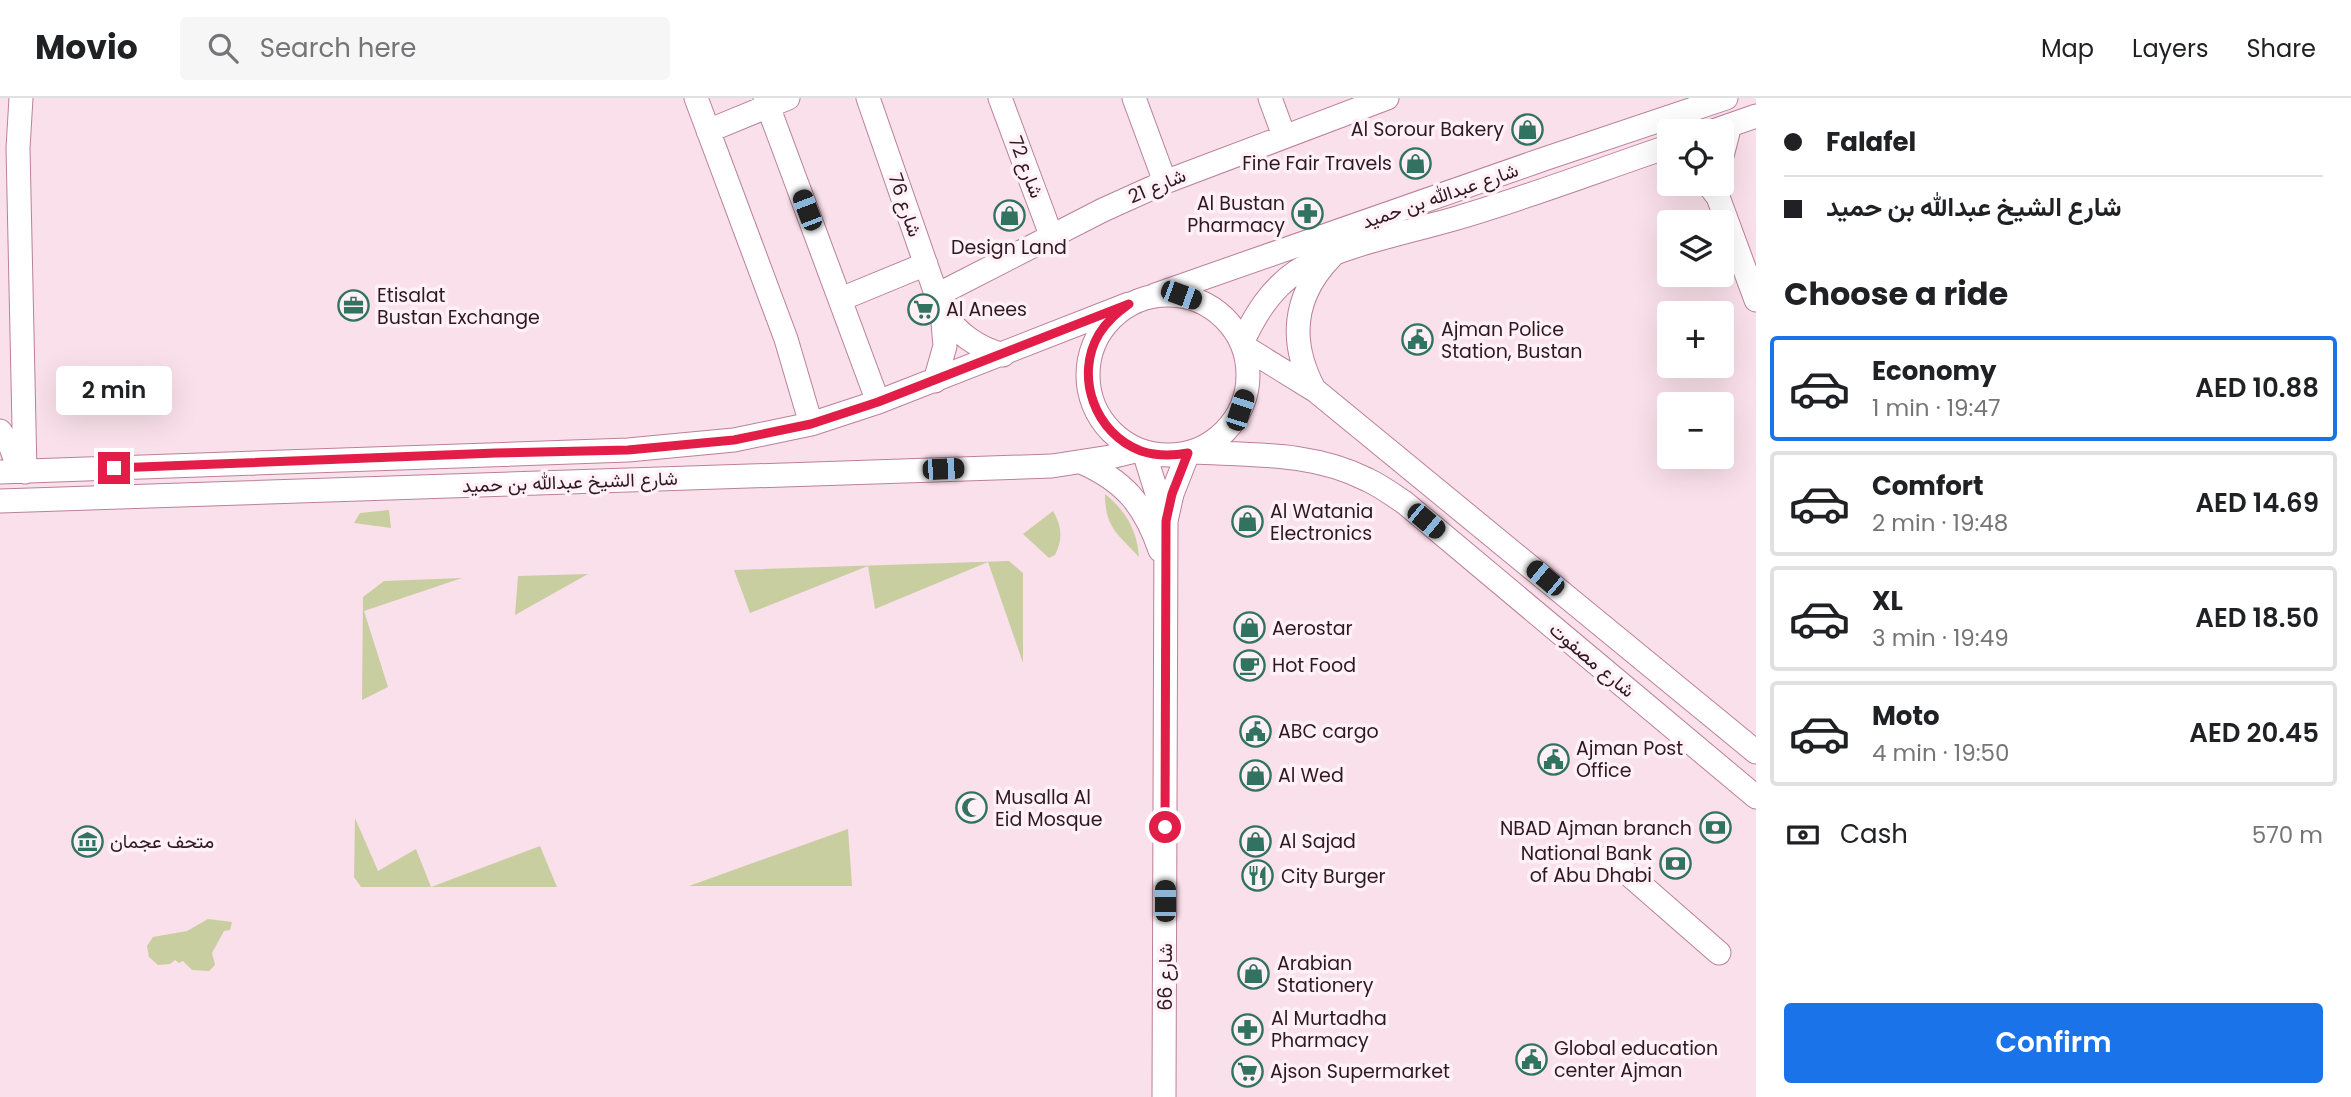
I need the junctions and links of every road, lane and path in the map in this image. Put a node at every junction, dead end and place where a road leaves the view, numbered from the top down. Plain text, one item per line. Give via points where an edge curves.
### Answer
1 (21, 98) edge
2 (696, 98) edge
3 (868, 98) edge
4 (1000, 98) edge
5 (1134, 98) edge
6 (1270, 98) edge
7 (1385, 98) edge
8 (1726, 98) edge
9 (774, 101) edge
10 (1756, 116) edge
11 (1734, 124) edge
12 (708, 131) junction
13 (1284, 136) junction
14 (9, 147) edge
15 (1657, 150) edge
16 (1165, 182) junction
17 (1718, 196) edge
18 (1051, 235) junction
19 (1335, 253) junction
20 (926, 264) junction
21 (1155, 295) junction
22 (841, 299) junction
23 (1756, 300) edge
24 (940, 303) junction
25 (1129, 304) junction
26 (1242, 345) junction
27 (1003, 355) junction
28 (936, 381) junction
29 (1315, 391) junction
30 (878, 402) junction
31 (811, 424) junction
32 (0, 432) edge
33 (1141, 451) junction
34 (1191, 452) junction
35 (496, 453) junction
36 (1082, 462) junction
37 (59, 470) junction
38 (15, 472) edge
39 (496, 484) junction
40 (59, 499) junction
41 (0, 501) edge
42 (1166, 521) junction
43 (1165, 566) junction
44 (1756, 752) edge
45 (1756, 797) edge
46 (1609, 857) dead end
47 (1719, 953) dead end
48 (1164, 1097) edge

1 - 14 street
2 - 12 street
3 - 20 street, شارع 76
4 - 18 street, شارع 72
5 - 16 street
6 - 13 street
7 - 13 street, شارع 21
8 - 21 street, شارع عبدالله بن حميد
9 - 12 street
9 - 22 street
10 - 11 street
12 - 31 street via 792,358
13 - 16 street, شارع 21
14 - 38 street
15 - 19 street, شارع عبدالله بن حميد via 1461,217
16 - 18 street, شارع 21
17 - 23 street
18 - 24 street, شارع 21
19 - 26 street, شارع عبدالله بن حميد via 1278,287 1263,304
19 - 29 street via 1308,287 1300,308 1297,329 1302,362
20 - 22 street
20 - 24 street, شارع 76
21 - 25 street
21 - 26 street via 1181,295 1207,304 1227,321
22 - 30 street
24 - 27 street, شارع 76 via 957,329 975,344
24 - 28 street, شارع 76 via 944,346
25 - 27 street, شارع الشيخ عبدالله بن حميد
25 - 33 street via 1098,336 1088,380 1103,422 1119,439
26 - 29 street, شارع مصفوت
26 - 34 street via 1248,368 1240,410 1212,442
27 - 28 street, شارع الشيخ عبدالله بن حميد
28 - 30 street, شارع الشيخ عبدالله بن حميد
29 - 44 street, شارع مصفوت
30 - 31 street, شارع الشيخ عبدالله بن حميد
31 - 35 street, شارع الشيخ عبدالله بن حميد via 665,448
32 - 38 street via 10,445
33 - 34 street via 1174,456
33 - 36 street, شارع الشيخ عبدالله بن حميد
33 - 42 street, شارع 66
34 - 42 street, شارع 66 via 1172,494
34 - 45 street, شارع مصفوت via 1300,458 1369,480 1405,503
35 - 37 street, شارع الشيخ عبدالله بن حميد
35 - 39 street via 503,472
36 - 39 street, شارع الشيخ عبدالله بن حميد
36 - 43 street via 1117,481 1144,511
37 - 38 street, شارع الشيخ عبدالله بن حميد
37 - 40 street via 54,485
39 - 40 street, شارع الشيخ عبدالله بن حميد
40 - 41 street, شارع الشيخ عبدالله بن حميد
42 - 43 street, شارع 66
43 - 48 street, شارع 66
46 - 47 street

